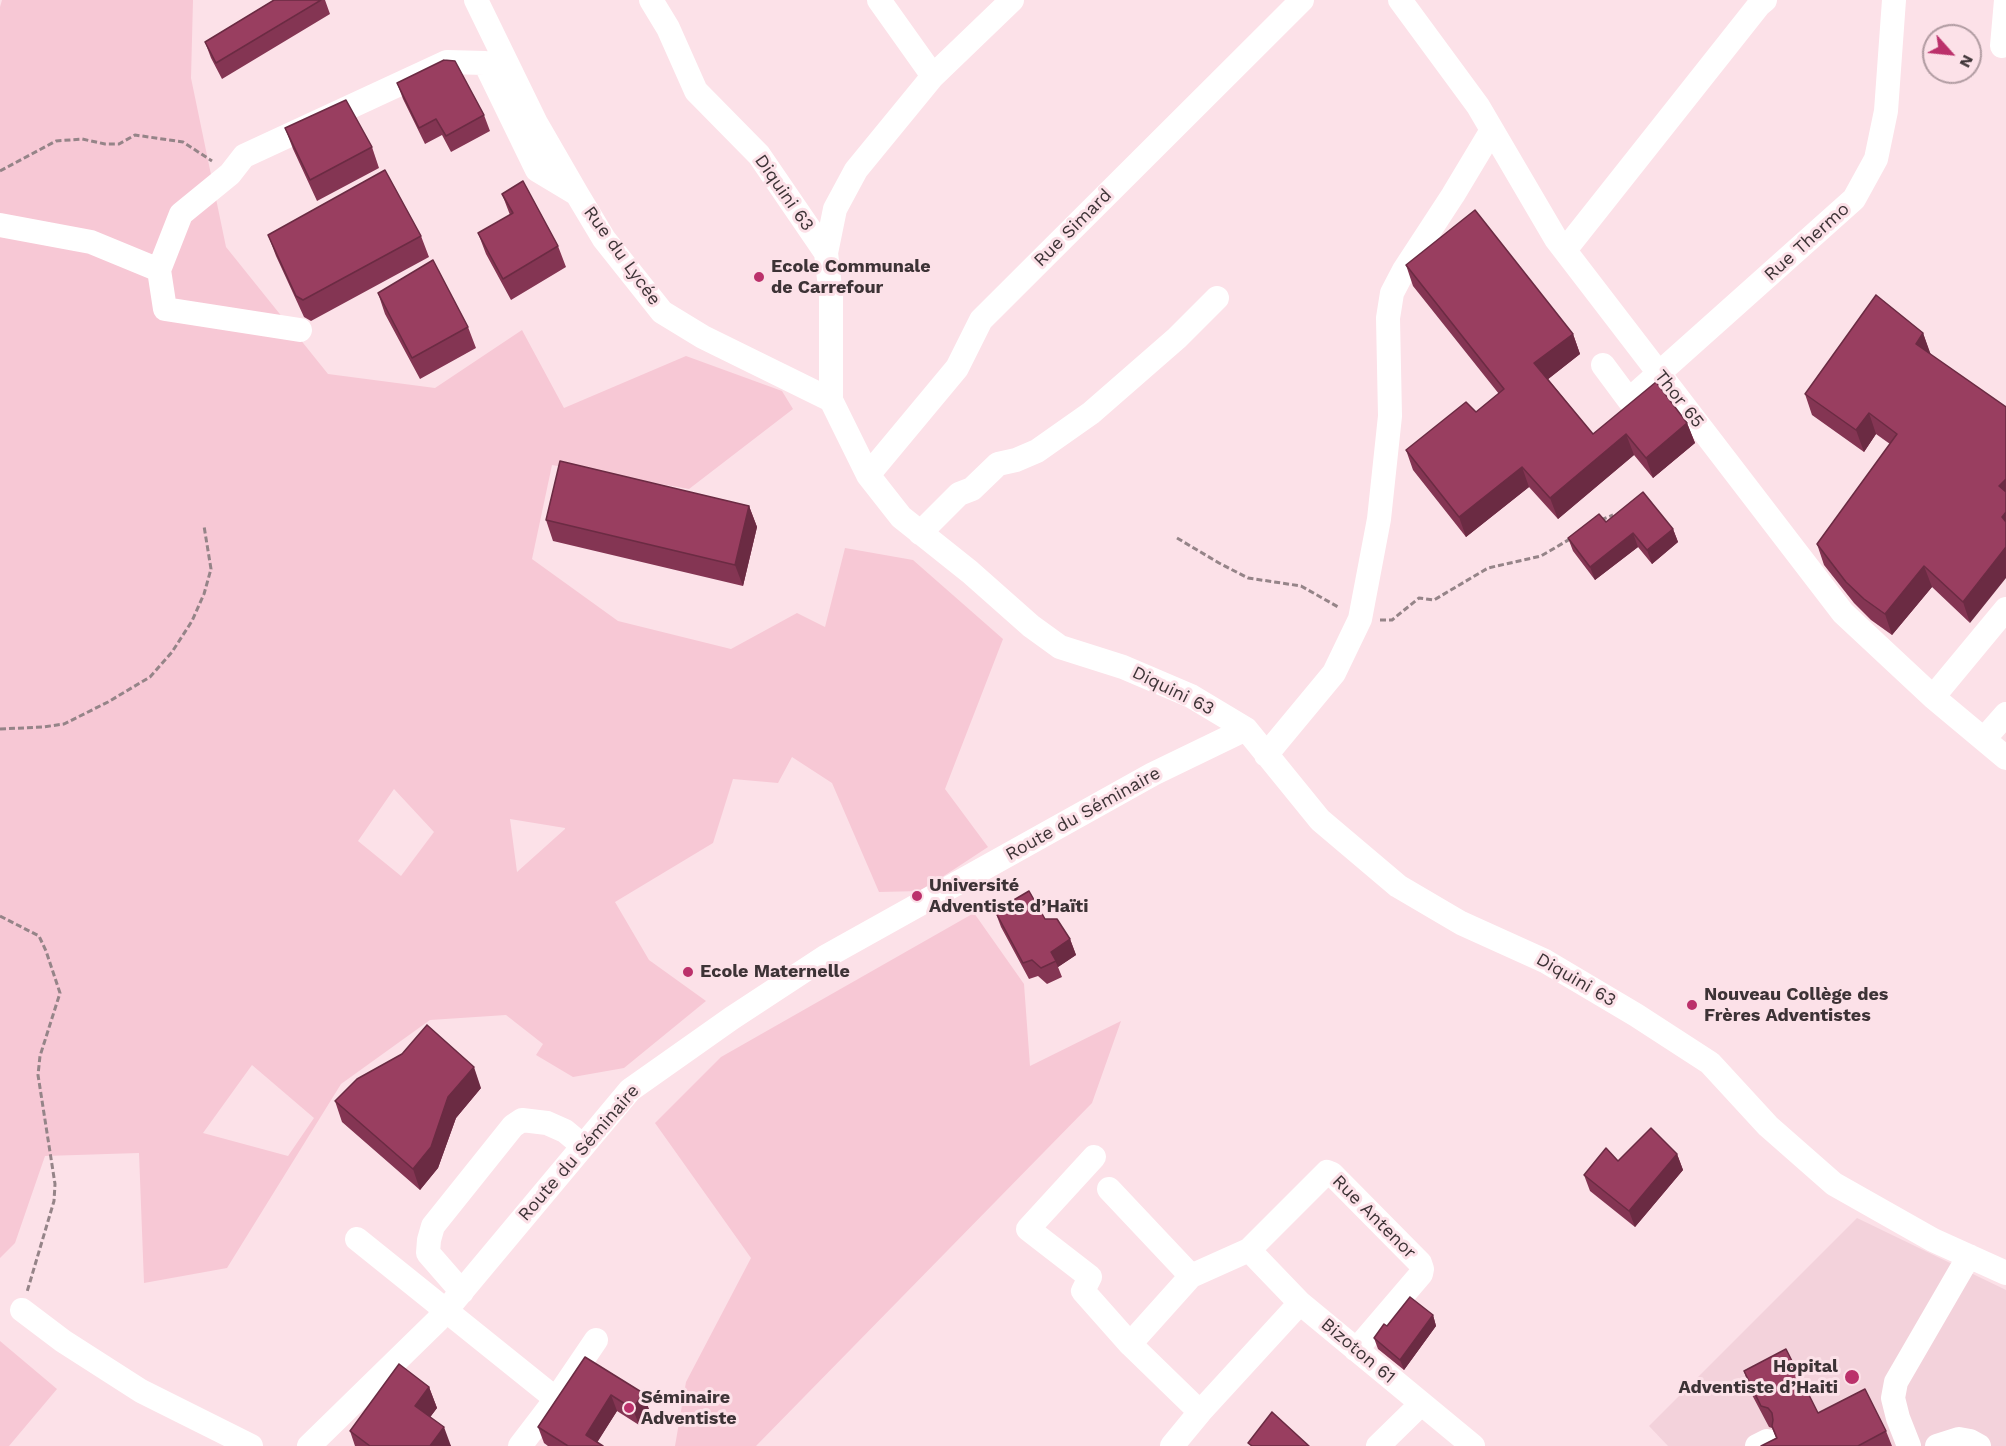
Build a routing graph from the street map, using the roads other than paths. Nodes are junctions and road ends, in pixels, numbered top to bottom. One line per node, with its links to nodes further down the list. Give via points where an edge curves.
1 (476, 0): 13 (street, Rue du Lycée, via 536,123)
2 (651, 0): 16 (street, Diquini 63, via 668,27 696,91 759,155)
3 (879, 0): 11 (street)
4 (1012, 0): 11 (street)
5 (1302, 0): 23 (street, Rue Simard, via 981,320 957,368)
6 (1400, 0): 12 (street, Thor 65)
7 (1765, 0): 15 (street)
8 (1894, 0): 21 (street, Rue Thermo, via 1886,111 1876,159 1854,199)
9 (2006, 0): 10 (street)
10 (2002, 46)
11 (933, 76): 16 (street, via 856,170 835,209)
12 (1492, 130): 15 (street, Thor 65); 30 (street, via 1392,293 1388,318 1390,416 1378,519 1360,619 1334,673)
13 (577, 194): 17 (street, via 537,170 484,63 447,62 244,156 230,174 181,214); 22 (street, Rue du Lycée, via 604,239 662,312 703,337)
14 (0, 225): 17 (street, via 91,242)
15 (1565, 250): 21 (street, Thor 65)
16 (826, 253): 22 (street, Diquini 63, via 831,296)
17 (159, 270): 19 (street, via 165,309)
18 (1217, 298): 24 (street, via 1091,413 1037,451 998,464 972,489 959,494)
19 (300, 330)
20 (1603, 364): 21 (street, Rue Thermo, via 1629,400)
21 (1660, 374): 26 (street, Thor 65, via 1843,613)
22 (831, 400): 23 (street, Diquini 63)
23 (868, 474): 24 (street, Diquini 63)
24 (920, 533): 28 (street, Diquini 63, via 1059,647 1123,667 1191,696)
25 (2006, 609): 26 (street)
26 (1933, 697): 29 (street, Thor 65)
27 (2006, 714): 29 (street)
28 (1246, 729): 30 (street, Diquini 63); 32 (street, Route du Séminaire, via 1153,774 825,957 630,1090)
29 (1984, 739): 31 (street, Thor 65)
30 (1266, 754): 37 (street, Diquini 63, via 1320,820 1398,886 1461,922 1545,961 1636,1015 1710,1064 1768,1126 1834,1184)
31 (2006, 758)
32 (583, 1146): 40 (street, Route du Séminaire); 40 (street, via 565,1131 547,1124 522,1120 513,1126 433,1227 428,1253)
33 (1095, 1157): 44 (street, via 1028,1229 1090,1277 1083,1291)
34 (1109, 1189): 39 (street)
35 (357, 1239): 40 (street)
36 (1249, 1250): 39 (street); 41 (street, Bizoton 61); 45 (street, Rue Antenor, via 1322,1175 1332,1174 1422,1269)
37 (1969, 1256): 38 (street, Diquini 63); 55 (street, via 1896,1382 1893,1398)
38 (2006, 1273)
39 (1191, 1276): 44 (street)
40 (454, 1301): 46 (street); 50 (street, Route du Séminaire)
41 (1300, 1303): 45 (street, Bizoton 61); 48 (street)
42 (22, 1310): 49 (street, via 141,1391)
43 (596, 1340): 46 (street)
44 (1130, 1344): 48 (street)
45 (1356, 1350): 47 (street, Bizoton 61)
46 (556, 1399): 51 (street)
47 (1421, 1404): 53 (street); 54 (street, Bizoton 61)
48 (1200, 1412): 52 (street)
49 (251, 1446)
50 (309, 1446)
51 (520, 1446)
52 (1172, 1446)
53 (1378, 1446)
54 (1473, 1446)
55 (1909, 1446)
56 (1937, 1446): 57 (street, via 1959,1439)
57 (1979, 1446)

